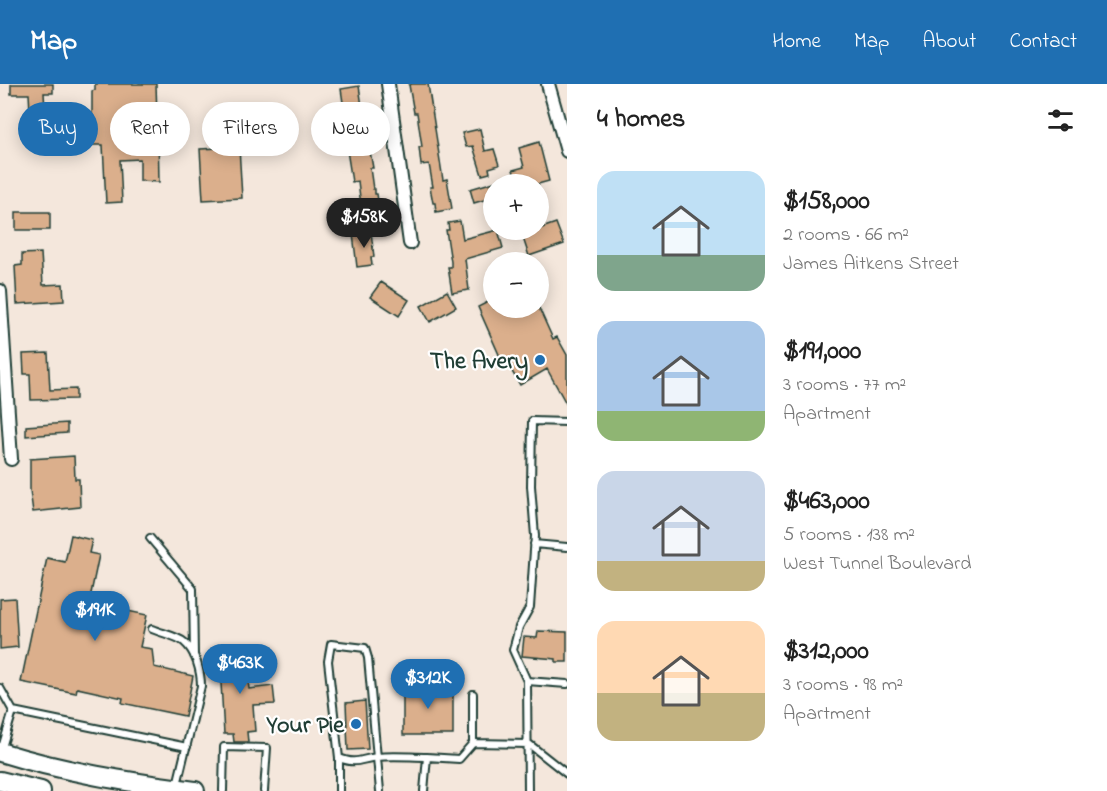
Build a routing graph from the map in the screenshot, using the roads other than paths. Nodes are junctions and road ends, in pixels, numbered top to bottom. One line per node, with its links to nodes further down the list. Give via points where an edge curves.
1 (387, 84): 4 (street)
2 (548, 84): 3 (street)
3 (567, 151)
4 (410, 243)
5 (0, 291): 7 (street)
6 (567, 423): 9 (lane, via 532,420)
7 (10, 459)
8 (150, 538): 12 (lane, via 193,589)
9 (534, 544): 10 (lane); 13 (lane, via 530,607 513,650)
10 (567, 547)
11 (152, 629): 12 (lane, via 183,641)
12 (194, 656): 20 (lane, via 201,686)
13 (527, 681): 14 (lane); 19 (lane)
14 (567, 684)
15 (0, 688): 17 (lane)
16 (473, 694): 18 (lane)
17 (13, 711): 20 (lane); 21 (lane)
18 (473, 743): 19 (lane); 24 (lane, via 459,759)
19 (529, 744): 25 (lane); 34 (lane)
20 (186, 747): 27 (lane)
21 (1, 752): 27 (main road, via 124,782)
22 (377, 757): 23 (lane, via 361,762); 23 (lane, via 365,648 331,644 328,661); 24 (lane); 32 (lane)
23 (339, 758): 31 (lane)
24 (427, 758): 33 (lane)
25 (567, 774)
26 (0, 781): 28 (main road)
27 (186, 790)
28 (41, 791)
29 (223, 791): 30 (lane, via 224,747 267,748)
30 (264, 791)
31 (339, 791)
32 (380, 791)
33 (424, 791)
34 (528, 791)

